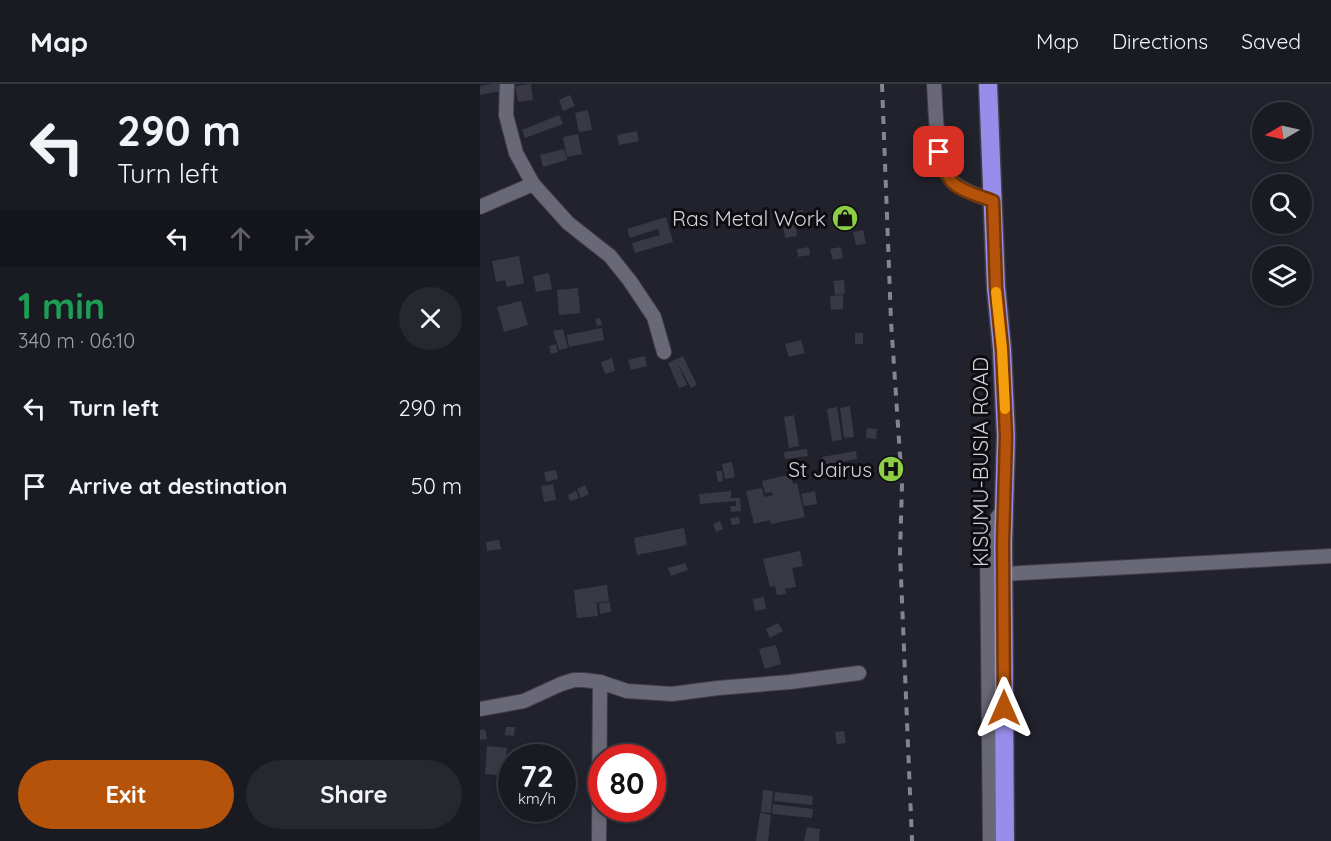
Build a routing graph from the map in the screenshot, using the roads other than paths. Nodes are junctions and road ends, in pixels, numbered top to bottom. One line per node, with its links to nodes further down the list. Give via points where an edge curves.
1 (507, 84): 4 (street, via 506,115 516,153)
2 (934, 84): 5 (street, via 939,152 945,170 952,182)
3 (988, 84): 5 (highway, KISUMU-BUSIA ROAD)
4 (533, 183): 6 (street); 7 (street, via 568,223 610,256 640,294 654,317)
5 (993, 201): 8 (highway, KISUMU-BUSIA ROAD, via 1006,436)
6 (480, 207)
7 (664, 352)
8 (1004, 510): 10 (highway, KISUMU-BUSIA ROAD); 15 (street, via 991,526 987,539)
9 (1331, 555): 10 (street)
10 (1003, 574): 16 (highway, KISUMU-BUSIA ROAD)
11 (859, 673): 12 (street, via 672,694 627,691)
12 (600, 682): 13 (street, via 574,680 524,701); 14 (street)
13 (480, 709)
14 (599, 841)
15 (990, 841)
16 (1005, 841)

